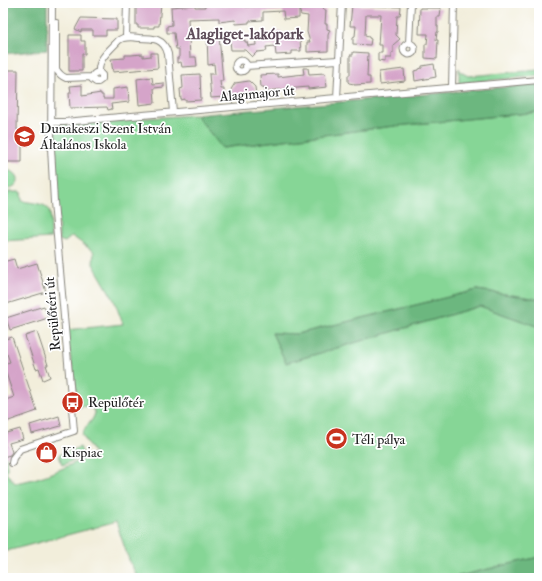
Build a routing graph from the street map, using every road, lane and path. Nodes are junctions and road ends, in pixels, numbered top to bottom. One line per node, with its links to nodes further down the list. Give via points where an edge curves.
1 (52, 3): 14 (street, Repülőtéri út)
2 (56, 3): 7 (street, via 56,69 66,78 92,77 98,82 102,79 98,66 100,61 119,40)
3 (127, 3): 7 (street)
4 (342, 3): 9 (street)
5 (411, 3): 8 (street)
6 (454, 3): 12 (street)
7 (126, 37): 15 (street, via 156,39 164,44 168,54)
8 (409, 43)
9 (338, 60): 10 (street); 13 (street)
10 (246, 66)
11 (539, 80): 12 (street, Alagimajor út)
12 (452, 88): 13 (street, Alagimajor út)
13 (337, 98): 15 (street, Alagimajor út)
14 (51, 108): 16 (street, Repülőtéri út); 17 (street, via 55,116)
15 (173, 112): 17 (street, Alagimajor út)
16 (52, 122): 17 (street); 18 (street, Repülőtéri út, via 54,202 74,431 20,449)
17 (64, 122)
18 (12, 463)

